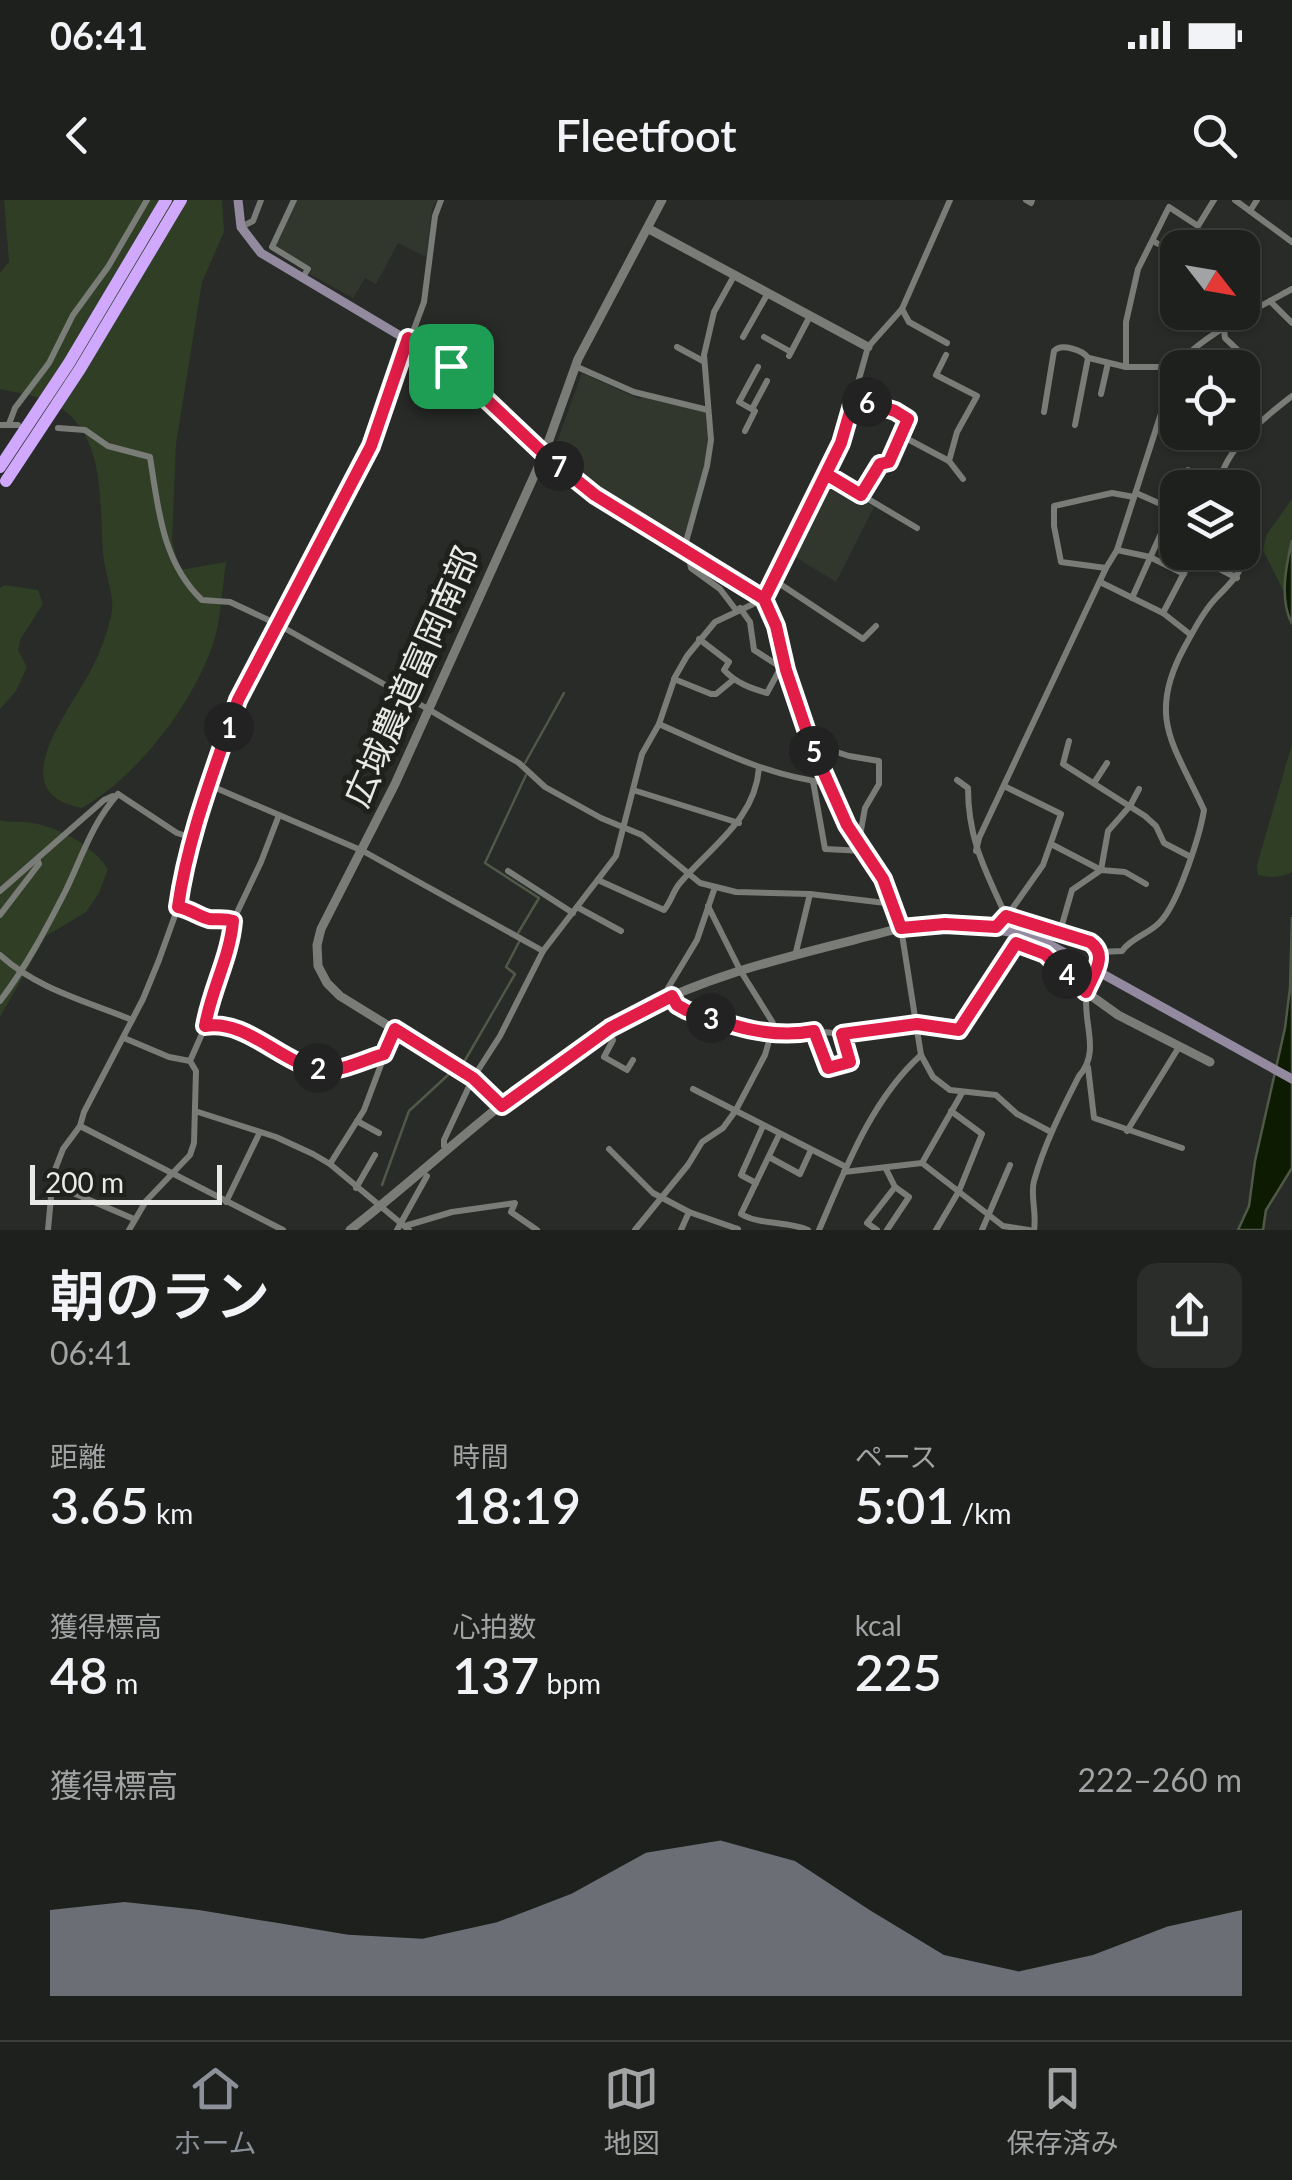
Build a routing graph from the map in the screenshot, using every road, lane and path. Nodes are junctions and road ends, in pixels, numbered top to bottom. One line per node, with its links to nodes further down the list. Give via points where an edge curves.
1 (147, 200): 26 (street)
2 (166, 200): 62 (highway)
3 (181, 200): 66 (highway)
4 (238, 200): 14 (main road)
5 (260, 200): 14 (street, via 252,221)
6 (294, 200): 20 (street, via 272,247 308,269)
7 (441, 200): 32 (street, via 428,284)
8 (662, 200): 15 (street, 広域農道富岡南部)
9 (950, 200): 25 (street)
10 (1214, 200): 16 (street, via 1198,226 1170,207)
11 (1235, 200): 13 (street)
12 (1257, 200): 13 (street)
13 (1250, 211): 17 (street)
14 (241, 227): 20 (main road, via 261,254)
15 (649, 229): 19 (street); 43 (street, 広域農道富岡南部)
16 (1154, 241): 18 (street); 46 (street, via 1138,270 1126,322)
17 (1292, 242)
18 (1160, 244)
19 (736, 273): 22 (street); 41 (street, via 714,312)
20 (302, 278): 32 (main road)
21 (1292, 289): 23 (street)
22 (769, 292): 27 (street); 33 (street)
23 (1270, 300): 24 (street); 28 (street)
24 (1260, 307)
25 (902, 309): 34 (street, via 909,322); 36 (street)
26 (81, 313): 30 (street); 55 (street, via 15,408 14,425)
27 (810, 315): 31 (street, via 790,354); 36 (street)
28 (1292, 323)
29 (1224, 330): 37 (street); 38 (street)
30 (114, 334)
31 (764, 337)
32 (408, 338): 60 (main road, via 460,374); 85 (street, via 371,446)
33 (743, 338)
34 (947, 343)
35 (677, 347): 41 (street)
36 (868, 347): 50 (street)
37 (1195, 350)
38 (1238, 350)
39 (946, 355): 61 (street, via 936,374 978,396 956,432)
40 (1088, 358): 42 (street); 53 (street, via 1057,347); 56 (street)
41 (704, 362): 52 (street)
42 (1108, 363): 46 (street); 48 (street)
43 (575, 366): 52 (street, via 634,392); 60 (street, 広域農道富岡南部)
44 (758, 367): 51 (street, via 739,402)
45 (1160, 367): 46 (street)
46 (1126, 368)
47 (767, 381): 51 (street)
48 (1101, 394)
49 (1292, 396): 63 (street, via 1253,427)
50 (854, 398): 59 (street, via 908,419); 64 (street)
51 (752, 408): 58 (street)
52 (708, 410): 70 (street, via 710,450)
53 (1044, 412)
54 (1160, 418): 68 (street)
55 (0, 425)
56 (1076, 425)
57 (58, 428): 85 (street, via 85,430 108,446 150,457 158,520 197,596 230,602)
58 (745, 431)
59 (902, 436): 61 (street); 67 (street)
60 (544, 454): 70 (main road, via 620,512); 92 (street, 広域農道富岡南部)
61 (949, 461): 65 (street)
62 (0, 467)
63 (1223, 470)
64 (826, 474): 67 (street); 79 (street)
65 (963, 479)
66 (6, 481)
67 (861, 495): 69 (street)
68 (1136, 495): 71 (street); 72 (street, via 1172,509); 73 (street, via 1112,493 1054,506 1062,562)
69 (917, 528)
70 (686, 550): 82 (main road); 83 (street, via 691,568)
71 (1117, 550): 72 (street); 73 (street)
72 (1150, 558): 77 (street); 81 (street)
73 (1106, 568): 80 (street)
74 (1186, 570): 77 (street)
75 (1223, 570): 78 (street)
76 (1240, 570): 78 (street)
77 (1184, 574): 84 (street)
78 (1237, 578): 87 (street)
79 (774, 580): 82 (street); 86 (street, via 863,639)
80 (1100, 582): 81 (street); 103 (street)
81 (1132, 598): 84 (street)
82 (764, 599): 83 (street); 89 (main road)
83 (738, 609): 88 (street); 89 (street, via 750,622 754,650)
84 (1162, 613): 87 (street)
85 (277, 624): 92 (street); 102 (street, via 238,700)
86 (876, 626)
87 (1191, 636): 117 (street, via 1172,671 1165,703 1182,770 1204,810)
88 (699, 639): 90 (street); 91 (street, via 729,662 724,670)
89 (783, 668): 91 (street, via 767,693); 95 (main road)
90 (674, 679): 91 (street, via 711,694); 93 (street)
91 (733, 680)
92 (428, 709): 110 (street, via 520,762 545,787); 114 (street, 広域農道富岡南部)
93 (659, 724): 97 (street); 105 (street)
94 (1069, 740): 101 (street, via 1063,764)
95 (811, 744): 100 (main road); 112 (street, via 878,760 879,784 865,808)
96 (1107, 763): 101 (street)
97 (759, 768): 99 (street); 109 (street, via 758,787)
98 (956, 780): 116 (street, via 968,788)
99 (812, 781): 100 (street); 115 (street, via 825,850)
100 (828, 783): 112 (main road)
101 (1094, 783): 107 (street)
102 (209, 785): 108 (street); 111 (street)
103 (1004, 786): 113 (street, via 1061,814); 116 (street)
104 (1139, 789): 107 (street)
105 (633, 790): 109 (street); 110 (street)
106 (118, 794): 111 (street); 118 (street); 144 (street, via 94,826)
107 (1130, 806): 117 (street, via 1156,826 1164,843); 119 (street, via 1108,831)
108 (279, 814): 114 (street); 133 (street)
109 (739, 823): 121 (street)
110 (625, 826): 121 (street); 122 (street, via 616,856)
111 (190, 837): 129 (street)
112 (859, 841): 115 (main road)
113 (1051, 844): 119 (street); 132 (street)
114 (363, 851): 138 (street); 153 (street, 広域農道富岡南部, via 321,929 318,966 340,996)
115 (866, 851): 127 (main road)
116 (976, 851): 132 (street)
117 (1189, 856): 139 (street, via 1161,922 1122,951)
118 (38, 860): 125 (street); 131 (street)
119 (1101, 870): 123 (street, via 1125,872); 137 (street, via 1072,890)
120 (508, 871): 130 (street)
121 (687, 875): 122 (street, via 664,910); 124 (street)
122 (598, 880): 130 (street)
123 (1146, 884)
124 (715, 887): 126 (street); 128 (street)
125 (0, 892)
126 (810, 894): 127 (street); 141 (street)
127 (894, 904): 135 (main road)
128 (708, 906): 143 (street); 146 (street, via 668,988)
129 (178, 907): 133 (street); 148 (street)
130 (575, 910): 136 (street); 138 (street)
131 (0, 915)
132 (1008, 916): 134 (street); 137 (street)
133 (233, 921): 151 (street)
134 (996, 927): 135 (main road); 142 (main road)
135 (901, 928): 141 (street); 150 (street)
136 (621, 930)
137 (1059, 934): 139 (street, via 1090,942)
138 (544, 951): 165 (street)
139 (1100, 952): 142 (street)
140 (0, 955): 144 (street)
141 (795, 956): 143 (street)
142 (1096, 968): 145 (street); 166 (main road)
143 (740, 970): 146 (street); 149 (street)
144 (20, 974): 147 (street); 148 (street)
145 (1086, 992): 150 (street, via 1045,954 1016,943 959,1030); 158 (street); 164 (street)
146 (672, 996): 152 (street); 155 (street, via 686,1010)
147 (0, 1001)
148 (132, 1020): 157 (street)
149 (773, 1023)
150 (917, 1024): 156 (street); 160 (street)
151 (205, 1026): 159 (street, via 237,1030 327,1070); 162 (street)
152 (610, 1028): 161 (street, via 613,1040 604,1056 627,1070); 169 (street)
153 (395, 1029): 159 (street); 165 (street, 広域農道富岡南部)
154 (814, 1031): 155 (street); 156 (street); 156 (street, via 828,1068 850,1062)
155 (771, 1034): 170 (street)
156 (842, 1034)
157 (124, 1038): 162 (street); 174 (street)
158 (1179, 1047): 163 (street); 176 (street)
159 (384, 1054): 173 (street)
160 (920, 1055): 168 (street, via 933,1077); 190 (street, via 888,1093)
161 (632, 1060)
162 (190, 1061): 171 (street, via 196,1070)
163 (1210, 1062)
164 (1088, 1066): 176 (street, via 1094,1118); 177 (street)
165 (473, 1078): 169 (street, 広域農道富岡南部); 181 (street)
166 (1292, 1079)
167 (693, 1089): 170 (street)
168 (962, 1093): 172 (street); 177 (street, via 996,1095)
169 (502, 1106): 201 (street)
170 (736, 1110): 175 (street); 199 (street)
171 (195, 1111): 179 (street); 192 (street, via 194,1143)
172 (951, 1111): 187 (street); 198 (street, via 982,1134)
173 (358, 1121): 178 (street); 188 (street)
174 (80, 1126): 192 (street); 195 (street, via 57,1162)
175 (763, 1126): 180 (street); 194 (street, via 741,1175)
176 (1127, 1131): 182 (street)
177 (1050, 1132): 220 (street, via 1033,1182)
178 (379, 1133)
179 (259, 1134): 188 (street); 200 (street)
180 (779, 1134): 184 (street); 186 (street)
181 (444, 1146)
182 (1182, 1148)
183 (609, 1149): 199 (street)
184 (811, 1150): 186 (street, via 800,1174); 190 (street)
185 (376, 1155): 197 (street)
186 (769, 1157): 194 (street)
187 (922, 1162): 191 (street); 198 (street)
188 (330, 1164): 197 (street)
189 (1010, 1164): 203 (street)
190 (844, 1169): 191 (street); 215 (street)
191 (886, 1169): 196 (street)
192 (176, 1173): 200 (street); 204 (street)
193 (427, 1176): 205 (street)
194 (756, 1183): 214 (street, via 740,1214)
195 (52, 1184): 204 (street); 207 (street)
196 (896, 1187): 216 (street, via 868,1223); 217 (street, via 909,1197)
197 (356, 1188): 201 (street)
198 (959, 1191): 203 (street); 218 (street)
199 (660, 1198): 202 (street); 212 (street)
200 (226, 1202): 209 (street)
201 (379, 1208): 205 (street); 210 (street)
202 (689, 1212): 206 (street); 213 (street)
203 (990, 1216): 219 (street); 220 (street, via 1003,1226)
204 (134, 1219): 208 (street)
205 (403, 1228): 211 (street, via 515,1203 514,1216)
206 (738, 1229)
207 (48, 1230)
208 (129, 1230)
209 (284, 1230)
210 (350, 1230)
211 (537, 1230)
212 (636, 1230)
213 (681, 1230)
214 (808, 1230)
215 (819, 1230)
216 (877, 1230)
217 (887, 1230)
218 (936, 1230)
219 (982, 1230)
220 (1032, 1230)

